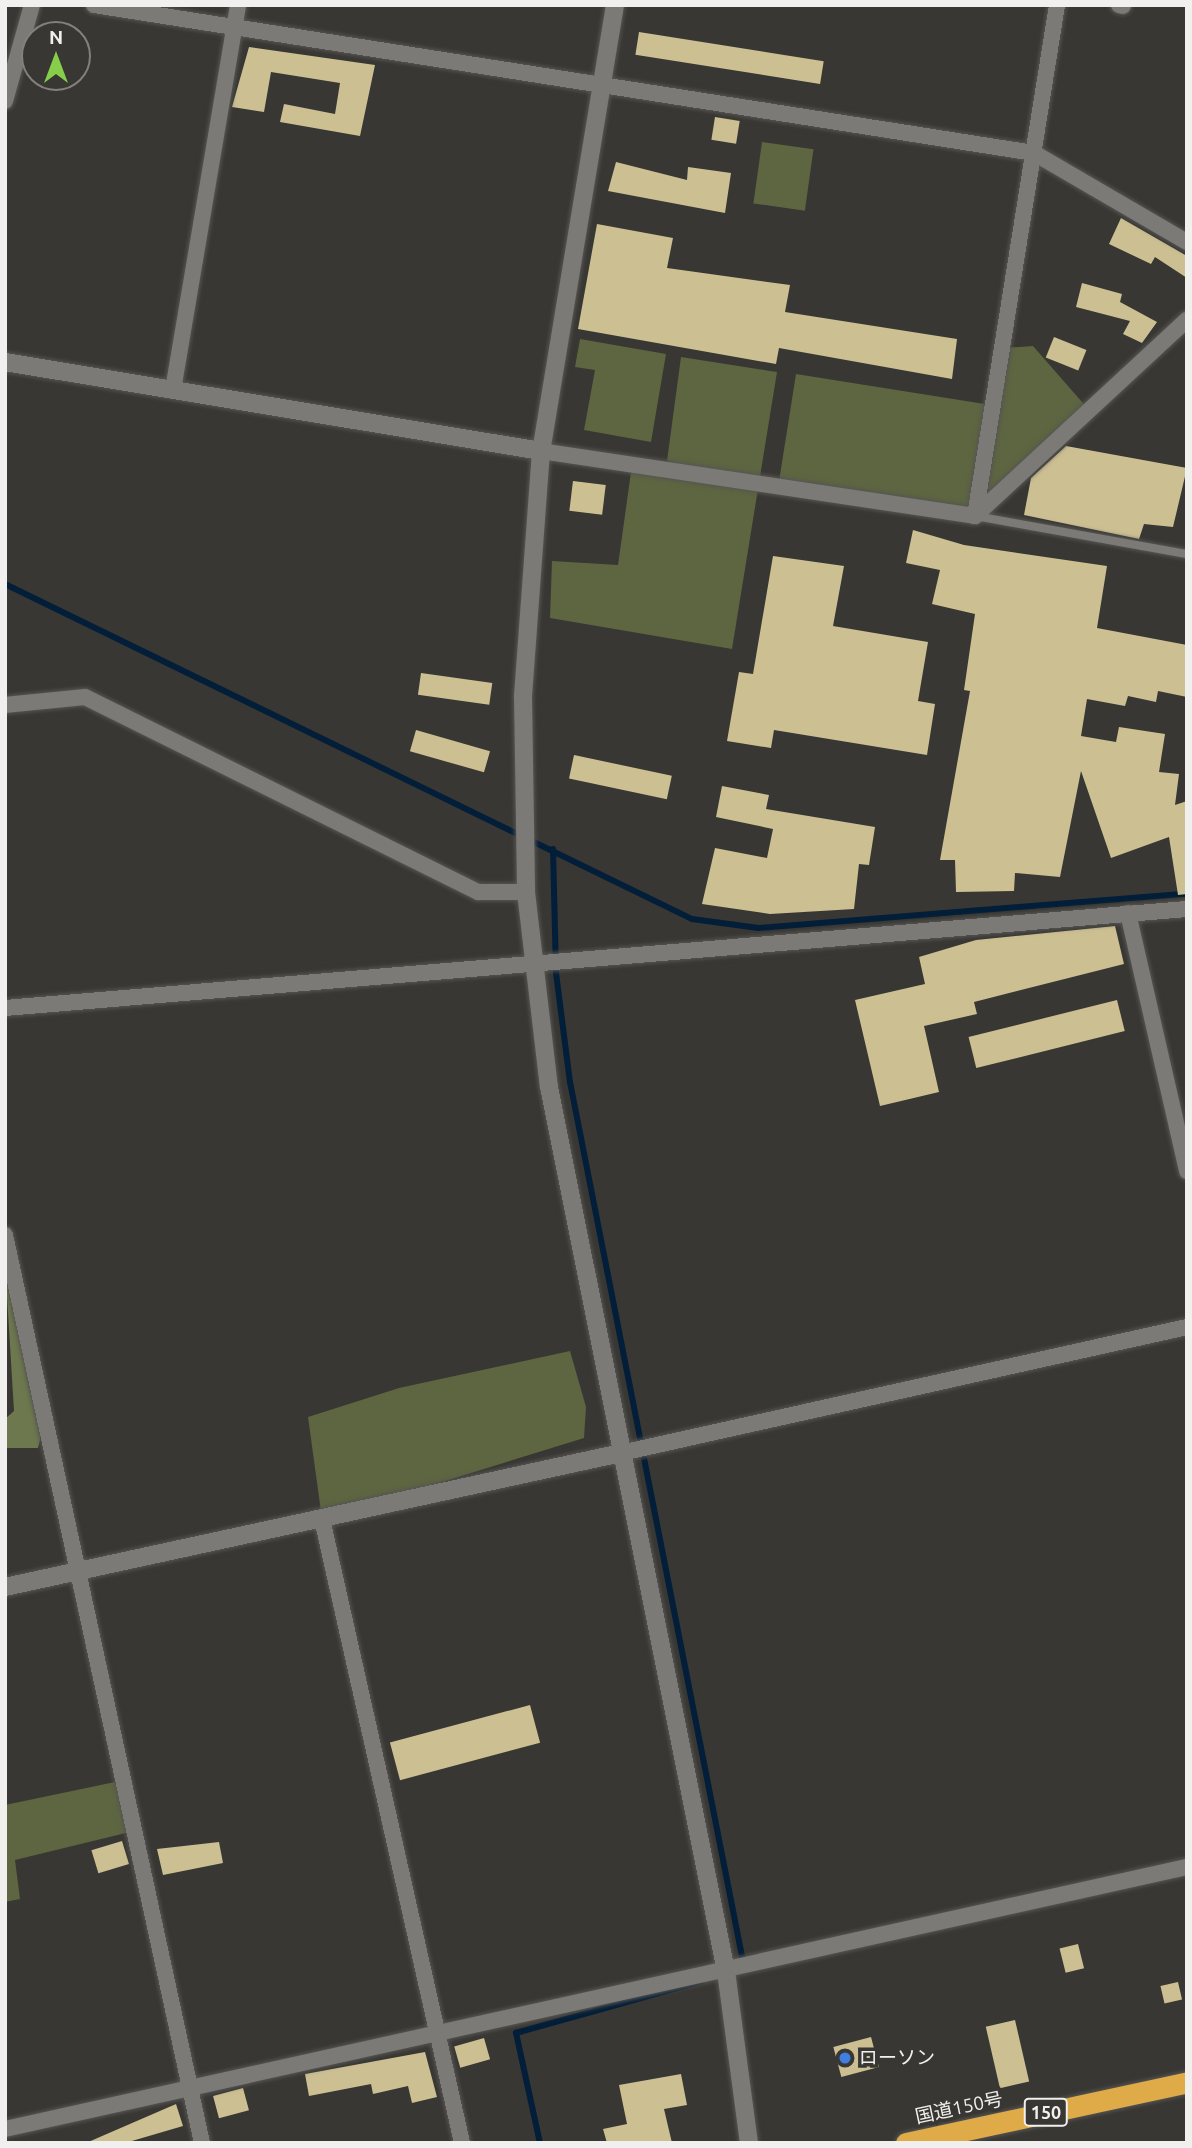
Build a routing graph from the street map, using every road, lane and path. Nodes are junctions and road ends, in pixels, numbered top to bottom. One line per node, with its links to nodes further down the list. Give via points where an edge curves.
1 (32, 5): 8 (street)
2 (94, 5): 6 (street)
3 (238, 5): 6 (street)
4 (615, 5): 7 (street)
5 (1057, 5): 9 (street)
6 (234, 28): 7 (street); 13 (street)
7 (601, 88): 9 (street); 14 (street)
8 (5, 101)
9 (1034, 153): 10 (street); 15 (street)
10 (1187, 242)
11 (1187, 320): 15 (street)
12 (5, 362): 13 (street)
13 (173, 390): 14 (street)
14 (541, 451): 15 (street); 18 (street, via 523,696)
15 (975, 516): 16 (lane)
16 (1187, 554)
17 (5, 705): 18 (street, via 85,697 478,892)
18 (526, 892): 21 (street)
19 (1187, 909): 20 (street)
20 (1128, 913): 21 (street); 23 (street)
21 (531, 960): 22 (street); 26 (street, via 549,1087)
22 (5, 1008)
23 (1187, 1171)
24 (5, 1235): 28 (street)
25 (1187, 1327): 26 (street)
26 (621, 1453): 27 (street); 31 (street)
27 (322, 1519): 28 (street); 32 (street)
28 (78, 1574): 29 (street); 34 (street)
29 (5, 1587)
30 (1187, 1867): 31 (street)
31 (726, 1971): 32 (street); 38 (street)
32 (438, 2035): 34 (street); 37 (street)
33 (1187, 2082): 39 (highway, 国道150号 / 150)
34 (190, 2089): 35 (street); 36 (street)
35 (5, 2129)
36 (202, 2143)
37 (462, 2143)
38 (749, 2143)
39 (906, 2143)

